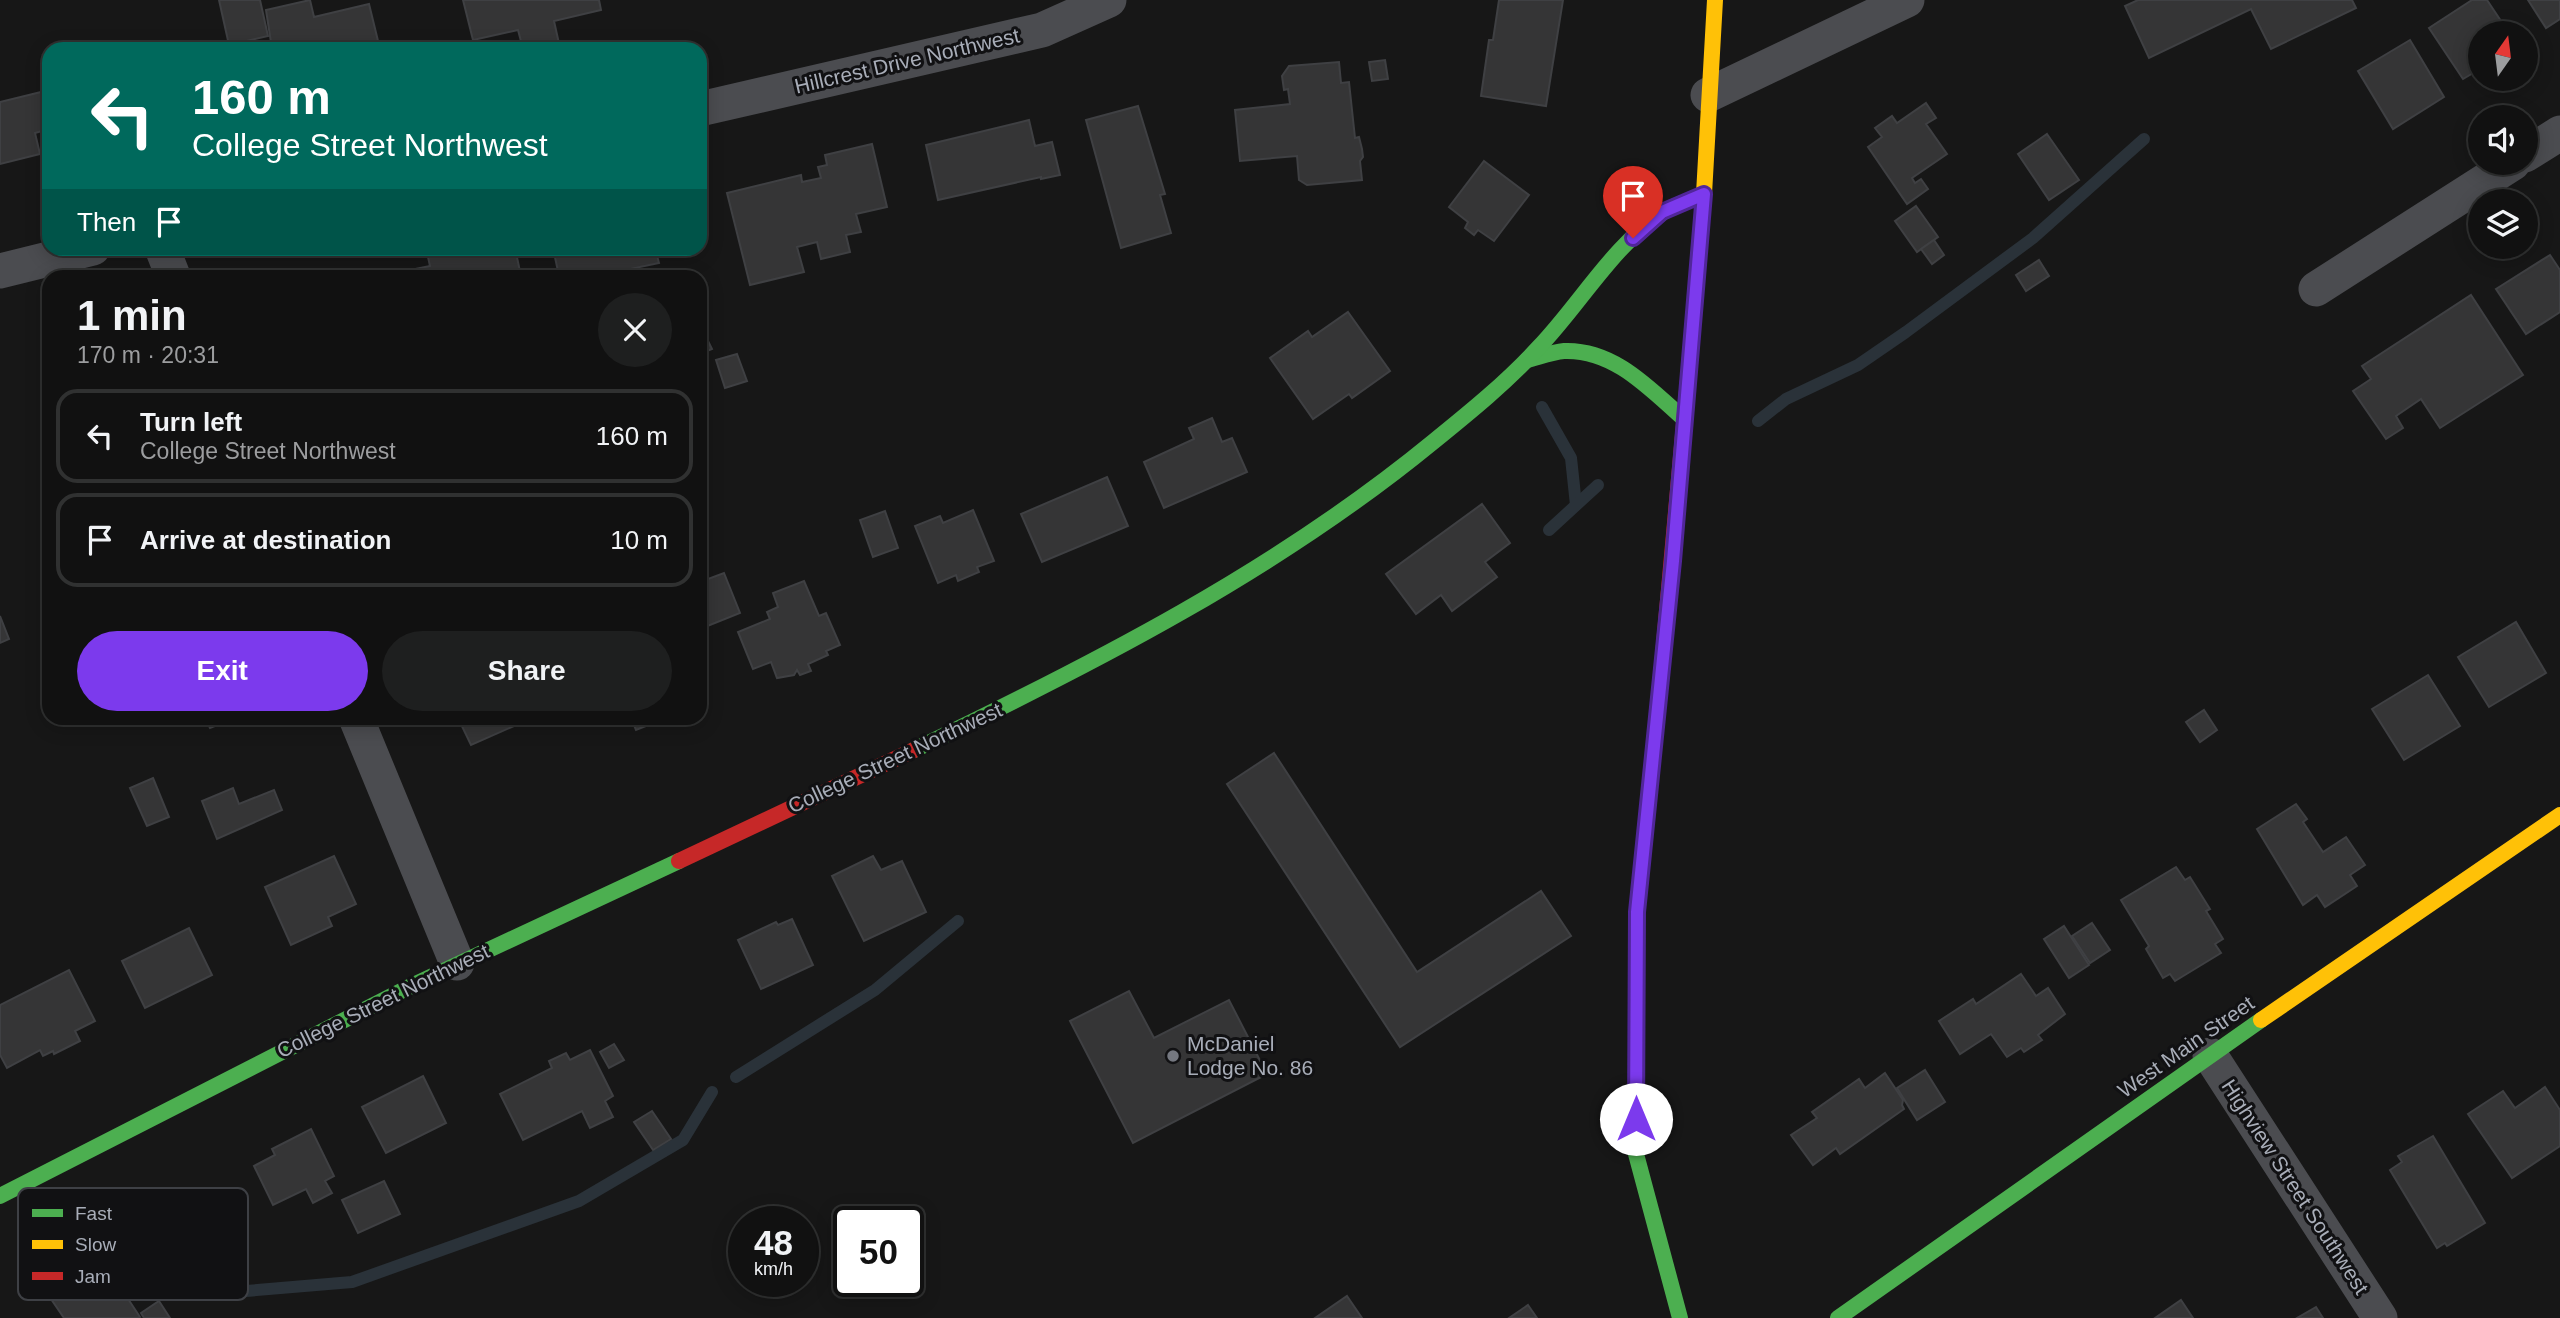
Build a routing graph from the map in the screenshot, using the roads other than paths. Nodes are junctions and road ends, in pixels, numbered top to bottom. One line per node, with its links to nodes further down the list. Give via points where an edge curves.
1 (1109, 0): 5 (street, Hillcrest Drive Northwest, via 1042,30)
2 (1715, 0): 4 (main road)
3 (1907, 0): 4 (street)
4 (1708, 95): 9 (main road)
5 (707, 106)
6 (2560, 133): 7 (street)
7 (2538, 147)
8 (2494, 175): 12 (street)
9 (1704, 194): 13 (main road, College Street Northwest, via 1662,212 1619,251); 14 (main road)
10 (61, 256): 11 (street)
11 (0, 271)
12 (2316, 289)
13 (1527, 360): 14 (main road, via 1562,351 1602,356 1620,365); 17 (main road, College Street Northwest, via 1399,469 1231,583 1044,688)
14 (1684, 419): 20 (main road, via 1637,912 1636,1132 1636,1154)
15 (359, 725): 17 (street)
16 (2560, 815): 18 (main road, West Main Street)
17 (457, 963): 19 (main road, College Street Northwest)
18 (2210, 1055): 21 (main road, West Main Street); 22 (street, Highview Street Southwest)
19 (0, 1196)
20 (1680, 1318)
21 (1838, 1318)
22 (2380, 1318)

